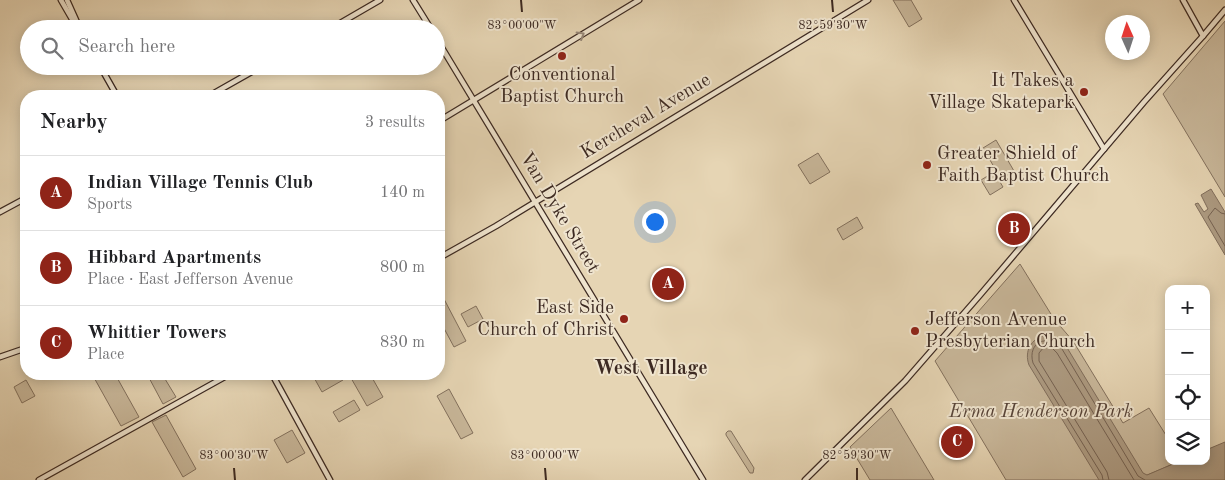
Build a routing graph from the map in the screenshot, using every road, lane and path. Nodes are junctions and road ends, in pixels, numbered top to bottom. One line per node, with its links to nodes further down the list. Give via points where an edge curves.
1 (62, 0): 10 (main road)
2 (67, 0): 11 (main road)
3 (380, 0): 12 (main road)
4 (413, 0): 13 (main road)
5 (639, 0): 20 (main road, one-way to 5)
6 (868, 0): 24 (main road, Kercheval Avenue)
7 (1014, 0): 22 (main road)
8 (1183, 0): 14 (main road)
9 (1225, 10): 14 (main road)
10 (73, 20)
11 (76, 20)
12 (346, 20)
13 (425, 20)
14 (1204, 36): 22 (main road)
15 (445, 53): 20 (main road, Van Dyke Street)
16 (105, 75): 18 (main road)
17 (246, 75): 19 (main road)
18 (114, 90)
19 (220, 90)
20 (473, 100): 21 (main road); 24 (main road, Van Dyke Street)
21 (445, 117)
22 (1104, 149): 34 (main road, via 905,381)
23 (20, 201): 25 (main road)
24 (535, 201): 26 (main road, Kercheval Avenue); 33 (main road, Van Dyke Street)
25 (0, 212)
26 (445, 255)
27 (20, 350): 28 (main road)
28 (0, 357)
29 (219, 380): 31 (main road)
30 (275, 380): 32 (main road)
31 (40, 480)
32 (330, 480)
33 (703, 480)
34 (805, 480)

